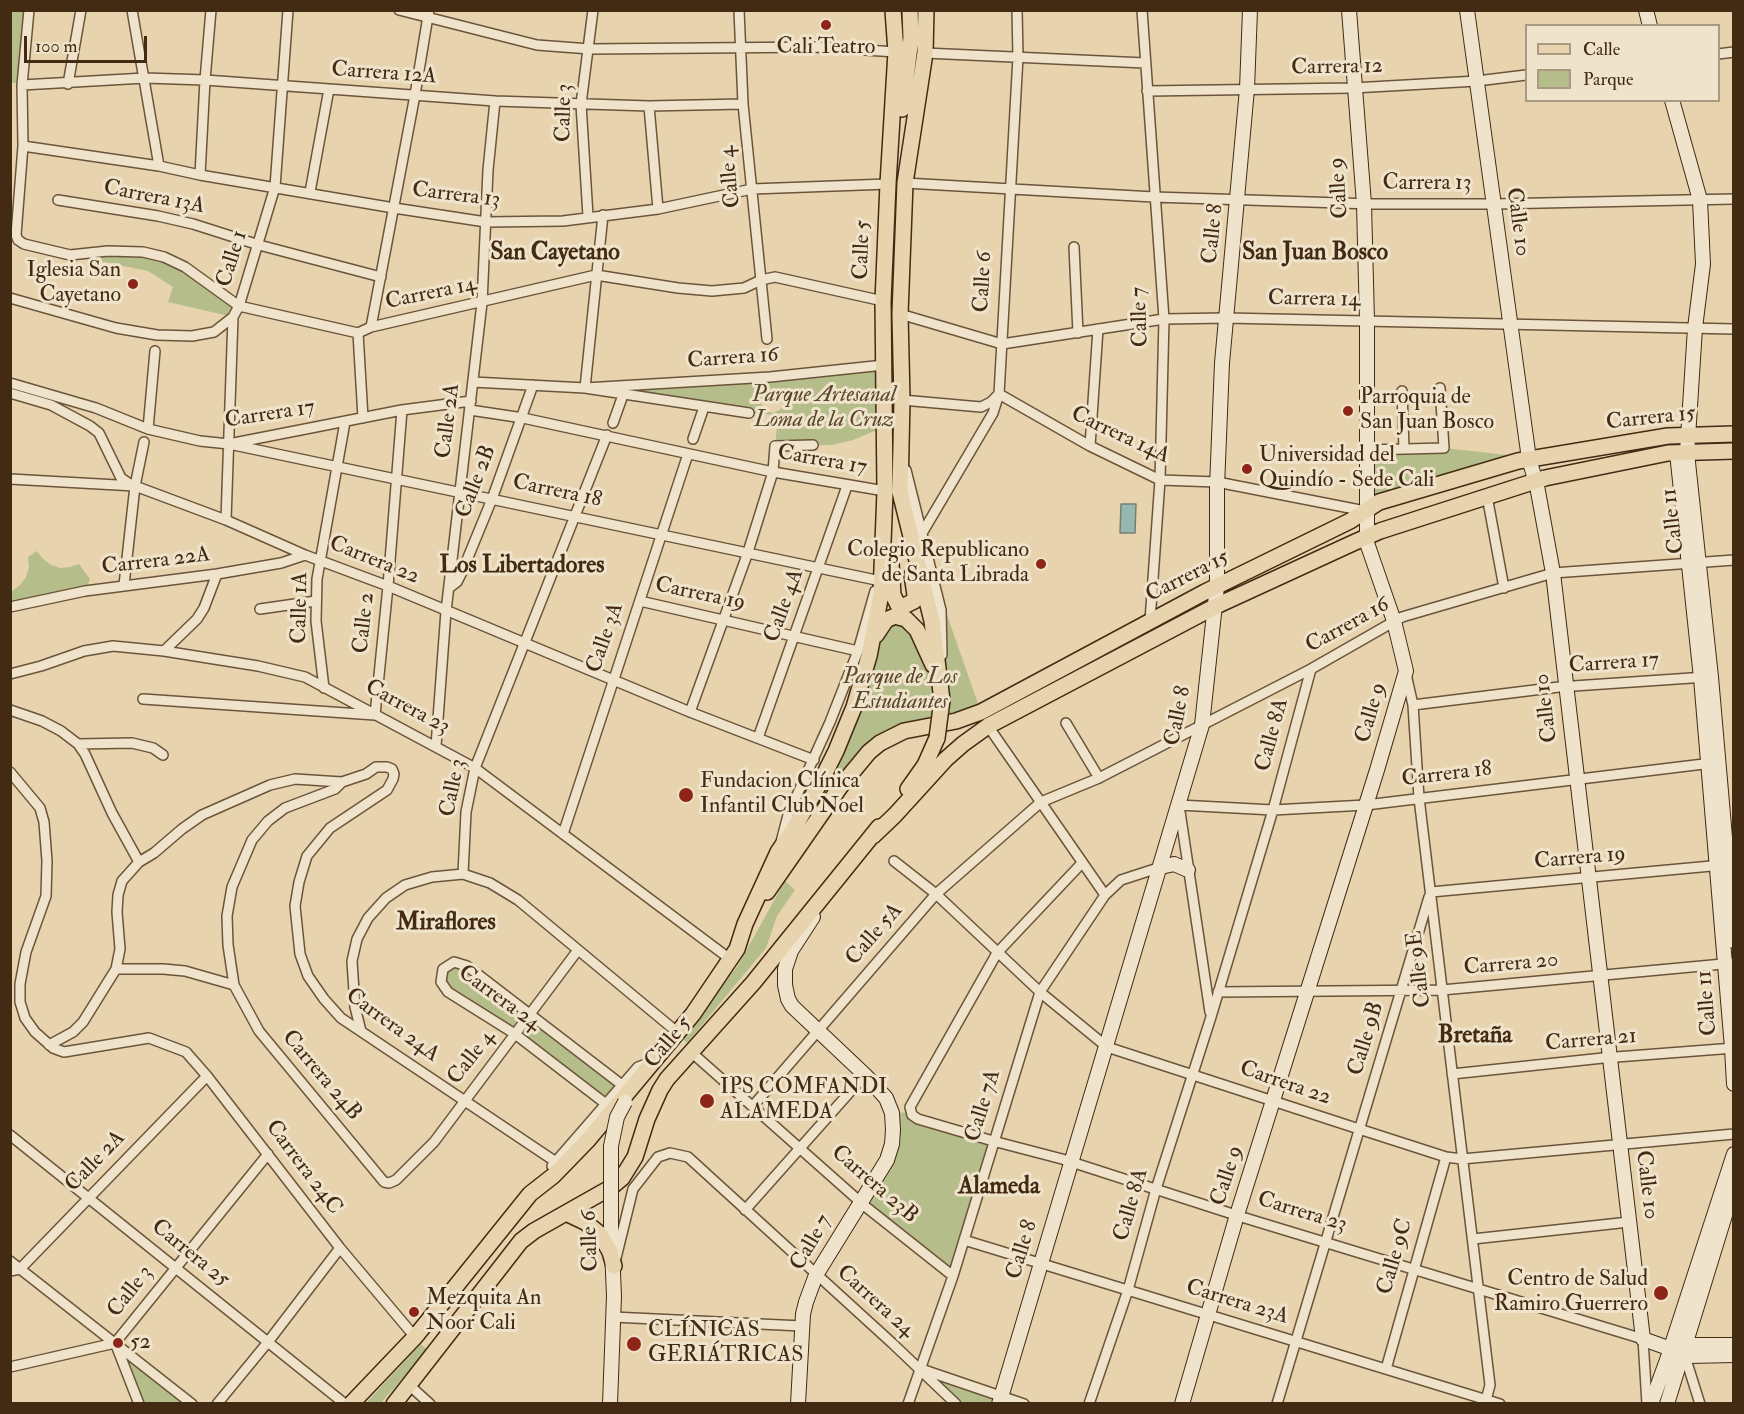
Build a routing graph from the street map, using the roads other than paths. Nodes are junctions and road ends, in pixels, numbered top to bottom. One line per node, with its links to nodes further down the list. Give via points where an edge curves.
1 (29, 10): 29 (street)
2 (81, 10): 28 (street)
3 (132, 10): 25 (street)
4 (211, 10): 26 (street)
5 (288, 10): 30 (street, Calle 1)
6 (399, 10): 17 (street)
7 (593, 10): 19 (street, Calle 3)
8 (739, 10): 18 (street, Calle 4)
9 (893, 10): 20 (main road, Calle 5)
10 (910, 10): 42 (main road, via 909,60)
11 (926, 10): 21 (main road, Calle 5)
12 (1017, 10): 22 (street, Calle 6)
13 (1142, 10): 23 (street, Calle 7)
14 (1250, 10): 33 (main road, Calle 8)
15 (1349, 10): 31 (main road, Calle 9)
16 (1467, 10): 27 (main road, Calle 10)
17 (428, 15): 19 (street, via 537,45); 35 (street)
18 (740, 48): 19 (street); 20 (street, via 819,47); 38 (street, Calle 4)
19 (590, 49): 39 (street, Calle 3)
20 (896, 52): 42 (main road, Calle 5)
21 (924, 53): 22 (street); 45 (main road, Calle 5)
22 (1018, 57): 23 (street); 49 (street, Calle 6)
23 (1146, 63): 34 (street, Calle 7)
24 (1525, 75): 27 (street, Carrera 12)
25 (145, 78): 26 (street, Carrera 12A); 28 (street, Carrera 12A); 43 (street)
26 (205, 80): 30 (street, Carrera 12A); 44 (street)
27 (1477, 81): 31 (street, Carrera 12); 57 (main road, Calle 10)
28 (68, 84): 29 (street, Carrera 12A)
29 (22, 85): 41 (street)
30 (282, 86): 32 (street, Carrera 12A); 47 (street, Calle 1)
31 (1353, 88): 33 (street, Carrera 12); 56 (main road, Calle 9)
32 (329, 89): 35 (street, Carrera 12A); 50 (street)
33 (1247, 89): 34 (street, Carrera 12); 52 (main road, Calle 8)
34 (1147, 91): 51 (street, Calle 7)
35 (415, 95): 36 (street, Carrera 12A); 58 (street)
36 (495, 101): 39 (street, Carrera 12A); 62 (street, Calle 2A)
37 (1673, 102): 55 (main road, Calle 11)
38 (743, 104): 40 (street, Carrera 12A); 48 (street, Calle 4)
39 (581, 105): 40 (street, Carrera 12A); 61 (street, Calle 3)
40 (649, 106): 59 (street)
41 (23, 146): 43 (street, Carrera 13); 71 (street, via 18,240 70,255 108,251 165,257)
42 (890, 165): 46 (main road, Calle 5)
43 (159, 166): 44 (street, Carrera 13)
44 (200, 175): 47 (street, Carrera 13)
45 (905, 183): 49 (street, Carrera 13); 72 (main road, Calle 5)
46 (888, 184): 48 (street, Carrera 13); 69 (main road, Calle 5)
47 (275, 188): 50 (street, Carrera 13); 63 (street, Calle 1)
48 (752, 189): 59 (street, Carrera 13); 67 (street, Calle 4)
49 (1010, 189): 51 (street, Carrera 13); 85 (street, Calle 6)
50 (310, 192): 58 (street, Carrera 13)
51 (1154, 197): 52 (street, Carrera 13); 75 (street, Calle 7)
52 (1238, 199): 56 (street, Carrera 13); 74 (main road, Calle 8)
53 (1734, 199): 55 (street, Carrera 13)
54 (58, 200): 63 (street, Carrera 13A, via 158,216)
55 (1700, 200): 57 (street, Carrera 13); 79 (main road, Calle 11, via 1703,264)
56 (1364, 204): 57 (street, Carrera 13); 76 (main road, Calle 9)
57 (1494, 204): 77 (main road, Calle 10)
58 (394, 208): 62 (street, Carrera 13); 66 (street)
59 (658, 209): 60 (street, Carrera 13)
60 (603, 215): 61 (street, Carrera 13); 65 (street)
61 (588, 216): 62 (street, Carrera 13, via 555,221)
62 (486, 222): 70 (street, Calle 2A)
63 (259, 245): 66 (street, Carrera 13A); 71 (street, Calle 1)
64 (1074, 247): 83 (street)
65 (596, 275): 67 (street, Carrera 14, via 712,291 744,288); 70 (street, Carrera 14); 91 (street)
66 (381, 277): 78 (street)
67 (761, 280): 69 (street, Carrera 14, via 782,278); 84 (street, Calle 4)
68 (10, 298): 73 (street, via 157,335 214,332)
69 (883, 301): 87 (main road, Calle 5)
70 (482, 303): 78 (street, Carrera 14); 88 (street, Calle 2A)
71 (239, 306): 73 (street, Calle 1); 82 (street)
72 (900, 314): 85 (street, Carrera 14); 97 (main road, Calle 5)
73 (233, 317): 112 (street, Calle 1)
74 (1226, 318): 75 (street, Carrera 14); 76 (street, Carrera 14); 128 (main road, Calle 8)
75 (1164, 319): 80 (street, Carrera 14); 126 (street, Calle 7)
76 (1367, 321): 77 (street, Carrera 14); 117 (main road, Calle 9)
77 (1510, 324): 79 (street, Carrera 14); 121 (main road, Calle 10)
78 (371, 327): 82 (street, Carrera 14)
79 (1695, 328): 81 (street, Carrera 14); 109 (main road, Calle 11)
80 (1098, 329): 83 (street, Carrera 14); 114 (street)
81 (1734, 329)
82 (358, 333): 102 (street)
83 (1078, 333): 85 (street, Carrera 14)
84 (767, 339)
85 (1002, 344): 95 (street, Calle 6)
86 (155, 351): 106 (street)
87 (884, 365): 91 (street, Carrera 16, via 770,378); 132 (main road, Calle 5)
88 (473, 382): 90 (street, Carrera 16); 98 (street, Calle 2A)
89 (10, 383): 106 (street, Carrera 17, via 75,401)
90 (533, 385): 91 (street, Carrera 16); 103 (street, Calle 2B)
91 (585, 388): 96 (street, Carrera 16)
92 (1440, 388): 116 (street, via 1444,448)
93 (1402, 391): 116 (street)
94 (10, 393): 129 (street, via 51,405 90,426 99,433 121,478)
95 (999, 394): 97 (street, via 981,407); 114 (street, Carrera 14A); 139 (street, Calle 6, via 993,413)
96 (623, 395): 99 (street, Carrera 16); 105 (street)
97 (902, 400): 115 (main road, Calle 5)
98 (471, 406): 100 (street, Carrera 17); 103 (street, Carrera 17); 131 (street, Calle 2A)
99 (704, 407): 101 (street, Carrera 16); 110 (street)
100 (402, 410): 102 (street, Carrera 17); 125 (street, Calle 2)
101 (749, 413)
102 (363, 418): 104 (street, Carrera 17)
103 (523, 418): 108 (street, Carrera 17); 134 (street, Calle 2B)
104 (345, 422): 112 (street, Carrera 17); 122 (street, Calle 1A)
105 (613, 423)
106 (148, 429): 112 (street, Carrera 17)
107 (1734, 434): 109 (main road, Carrera 15)
108 (607, 435): 120 (street, Carrera 17); 136 (street, Calle 3)
109 (1688, 436): 119 (main road, Calle 11); 121 (main road, Carrera 15)
110 (693, 439)
111 (144, 442): 129 (street)
112 (229, 444): 122 (street, Carrera 18); 137 (street, Calle 1)
113 (813, 446): 123 (street, via 775,446)
114 (1090, 446): 126 (street, Carrera 14A)
115 (901, 447): 132 (main road, Calle 5); 139 (street, Calle 5)
116 (1404, 449): 117 (street)
117 (1367, 450): 135 (main road, Calle 9)
118 (1734, 451): 119 (main road, Carrera 15)
119 (1682, 453): 127 (main road, Carrera 15); 145 (main road, Calle 11)
120 (688, 454): 123 (street, Carrera 17); 138 (street, Calle 3A)
121 (1529, 459): 127 (main road, Calle 10); 135 (main road, Carrera 15, via 1379,502)
122 (338, 468): 125 (street, Carrera 18); 143 (street, Calle 1A)
123 (773, 472): 130 (street, Carrera 17); 142 (street)
124 (10, 478): 129 (street, Carrera 22)
125 (396, 480): 131 (street, Carrera 18); 151 (street, Calle 2)
126 (1160, 480): 128 (street, Carrera 14A); 162 (street, Calle 7)
127 (1536, 481): 133 (main road, Carrera 15); 147 (main road, Calle 10)
128 (1217, 482): 135 (street, Carrera 14A); 152 (main road, Calle 8)
129 (135, 486): 137 (street, Carrera 22); 150 (street)
130 (847, 486): 132 (street, Carrera 17); 146 (street, Calle 4A)
131 (459, 492): 134 (street, Carrera 18); 153 (street, Calle 2A)
132 (893, 492): 132 (main road, via 893,595 898,605 904,606 915,595 904,527); 149 (street, Calle 5, via 879,509); 167 (main road, Calle 5, via 881,594); 173 (main road, Calle 5, via 932,621)
133 (1487, 496): 140 (main road, Carrera 15); 154 (street)
134 (492, 499): 136 (street, Carrera 18); 153 (street, Calle 2B, via 462,572)
135 (1367, 511): 140 (main road, Calle 9); 152 (main road, Carrera 15)
136 (575, 516): 138 (street, Carrera 18); 165 (street, Calle 3)
137 (226, 520): 141 (street, Carrera 22)
138 (660, 535): 142 (street, Carrera 18); 156 (street, Calle 3A)
139 (921, 535): 173 (street, Calle 5, via 942,621)
140 (1366, 537): 157 (main road, Carrera 15); 163 (main road, Calle 9)
141 (305, 555): 143 (street, Carrera 22); 148 (street, Carrera 22A)
142 (747, 555): 146 (street, Carrera 18); 161 (street)
143 (322, 560): 151 (street, Carrera 22); 155 (street, Calle 1A)
144 (1734, 560): 145 (street, Carrera 16)
145 (1695, 562): 147 (street, Carrera 16); 171 (main road, Calle 11)
146 (819, 569): 149 (street, Carrera 18); 164 (street, Calle 4A)
147 (1553, 573): 154 (street, Carrera 16); 174 (main road, Calle 10)
148 (217, 574): 150 (street, Carrera 22A); 166 (street, via 204,608)
149 (876, 580): 167 (street, Calle 5)
150 (124, 585): 158 (street, Carrera 22A)
151 (388, 586): 160 (street, Carrera 22); 180 (street, Calle 2)
152 (1217, 586): 157 (main road, Calle 8); 162 (main road, Carrera 15)
153 (449, 588): 160 (street, Calle 2A)
154 (1504, 588): 163 (street, Carrera 16)
155 (316, 601): 159 (street); 175 (street, Calle 1A)
156 (640, 602): 161 (street, Carrera 19); 172 (street, Calle 3A)
157 (1216, 606): 182 (main road, Calle 8); 183 (main road, Carrera 15)
158 (10, 607)
159 (260, 609)
160 (446, 611): 165 (street, Carrera 22); 186 (street, Calle 2A)
161 (723, 620): 164 (street, Carrera 19); 179 (street)
162 (1150, 621): 216 (main road, Carrera 15, via 981,712 904,731 880,742 840,787)
163 (1394, 621): 168 (street, Carrera 16); 169 (main road, Calle 9)
164 (794, 636): 167 (street, Carrera 19); 184 (street, Calle 4A)
165 (524, 642): 172 (street, Carrera 22); 191 (street, Calle 3)
166 (164, 651): 170 (street, Carrera 23, via 97,648); 175 (street, Carrera 23, via 286,672)
167 (864, 658): 173 (main road, via 882,623 891,617 901,617 917,630); 188 (street, Calle 5); 203 (main road, Calle 5, via 854,707 836,751)
168 (1311, 669): 182 (street, Carrera 16); 200 (street, Calle 8A)
169 (1406, 671): 177 (street, Calle 9E); 199 (main road, Calle 9)
170 (10, 674)
171 (1706, 677): 174 (street, Carrera 17); 189 (main road, Calle 11)
172 (612, 678): 179 (street, Carrera 22); 201 (street, Calle 3A)
173 (940, 681): 202 (main road, Calle 5, bridge, via 942,700 933,749 914,782)
174 (1566, 687): 177 (street, Carrera 17); 194 (main road, Calle 10)
175 (324, 688): 180 (street, Carrera 23)
176 (143, 699): 180 (street)
177 (1413, 705): 196 (street, Calle 9E)
178 (10, 710): 185 (street, via 42,721)
179 (690, 712): 184 (street, Carrera 22)
180 (375, 715): 186 (street, Carrera 23)
181 (1066, 723): 193 (street)
182 (1202, 725): 193 (street, Carrera 16); 198 (main road, Calle 8)
183 (988, 726): 197 (street); 202 (main road, Carrera 15, via 946,759)
184 (758, 738): 188 (street, Carrera 22)
185 (78, 744): 187 (street, via 132,743); 205 (street)
186 (436, 746): 191 (street, Carrera 23)
187 (163, 755)
188 (814, 760): 203 (street, Calle 5, via 788,815)
189 (1712, 763): 194 (street, Carrera 18); 207 (main road, Calle 11)
190 (387, 767): 195 (street, Carrera 24B, via 376,767); 233 (street, Carrera 24A, via 394,774 387,790 330,828 307,856 295,906 300,954 308,976 341,1018)
191 (475, 768): 201 (street, Carrera 23); 210 (street, Calle 3, via 466,812)
192 (10, 772): 237 (street, via 40,808 44,822 46,896 26,952 20,1002 25,1018)
193 (1099, 778): 197 (street, Carrera 16)
194 (1577, 779): 196 (street, Carrera 18); 211 (main road, Calle 10)
195 (342, 782): 205 (street, via 295,779 270,785 202,815); 225 (street, Carrera 24B, via 335,789 285,808 252,840 232,887 228,916)
196 (1419, 798): 199 (street, Carrera 18); 213 (street, Calle 9E)
197 (1041, 802): 206 (street); 214 (street, Calle 5A)
198 (1179, 805): 200 (street, Carrera 18); 208 (main road, Calle 8); 209 (street, Calle 8A)
199 (1366, 805): 200 (street, Carrera 18); 226 (main road, Calle 9)
200 (1273, 810): 230 (street, Calle 8A)
201 (563, 834): 221 (street, Carrera 23)
202 (873, 836): 212 (main road, Calle 5)
203 (778, 852): 216 (main road, Calle 5)
204 (894, 861): 214 (street, Carrera 22)
205 (139, 862): 223 (street, via 122,881 118,895 120,949)
206 (1082, 863): 215 (street); 220 (street)
207 (1725, 865): 211 (street, Carrera 19); 217 (main road, Calle 11); 222 (main road, Calle 11)
208 (1161, 867): 209 (main road, via 1174,864); 215 (street, Calle 7A, via 1121,880); 238 (main road, Calle 8)
209 (1188, 870): 232 (street, Calle 8A)
210 (464, 874): 219 (street, via 490,883 518,900); 233 (street, via 405,885 368,918 352,961)
211 (1588, 878): 213 (street, Carrera 19); 224 (main road, Calle 10)
212 (838, 879): 234 (main road, via 791,951 785,969 788,999); 240 (main road, Calle 5, via 753,983)
213 (1431, 892): 227 (street, Calle 9B); 228 (street, Calle 9E)
214 (936, 894): 220 (street, Carrera 22); 234 (street, Calle 5A)
215 (1105, 895): 229 (street, Calle 7A)
216 (750, 913): 221 (main road, Calle 5)
217 (1733, 919): 218 (main road, Calle 11)
218 (1734, 941)
219 (578, 950): 231 (street, Calle 4); 235 (street)
220 (997, 953): 229 (street, Carrera 22); 254 (street, Carrera 23, via 910,1107 918,1119)
221 (730, 959): 235 (main road, Calle 5)
222 (1730, 963): 224 (street, Carrera 20); 239 (main road, Calle 11)
223 (116, 969): 225 (street, via 185,971); 237 (street, via 74,1032)
224 (1599, 977): 228 (street, Carrera 20); 241 (main road, Calle 10)
225 (234, 985): 263 (street, Carrera 24B, via 259,1031 384,1182)
226 (1308, 990): 227 (street, Carrera 20); 230 (street, Carrera 20); 249 (main road, Calle 9)
227 (1402, 990): 228 (street, Carrera 20); 251 (street, Calle 9B)
228 (1442, 990): 243 (street, Calle 9E)
229 (1040, 992): 238 (street, Carrera 22); 254 (street, Calle 7A)
230 (1218, 992): 232 (street, Calle 8A)
231 (529, 1015): 236 (street, Calle 4); 236 (street, Carrera 24, via 461,963 448,964 443,969 443,988); 247 (street, Carrera 24)
232 (1210, 1017): 242 (street, Calle 8A)
233 (361, 1031): 248 (street, Carrera 24A)
234 (818, 1031): 244 (main road); 250 (street, Calle 5A)
235 (677, 1032): 247 (main road, Calle 5)
236 (515, 1034): 247 (street, Carrera 24); 248 (street, Calle 4)
237 (50, 1045): 245 (street, Carrera 24C, via 64,1052 149,1038 186,1052)
238 (1107, 1047): 242 (street, Carrera 22); 261 (main road, Calle 8)
239 (1733, 1048): 241 (street, Carrera 21); 246 (main road, Calle 11)
240 (690, 1052): 250 (street, Carrera 23B); 269 (main road, Calle 5, via 660,1090 626,1173 610,1188)
241 (1610, 1058): 243 (street, Carrera 21); 255 (main road, Calle 10)
242 (1193, 1073): 249 (street, Carrera 22); 265 (street, Calle 8A)
243 (1452, 1074): 260 (street, Calle 9E)
244 (865, 1075): 256 (street); 267 (main road, Calle 7, via 886,1098 892,1113 892,1144)
245 (207, 1076): 257 (street, Carrera 24C); 266 (street, Calle 2A)
246 (1734, 1084)
247 (622, 1095): 262 (main road, Calle 5, via 588,1140); 278 (main road, Calle 6, bridge, via 611,1146)
248 (463, 1100): 262 (street, Carrera 24A); 263 (street, Calle 4, via 434,1142)
249 (1275, 1100): 251 (street, Carrera 22); 270 (main road, Calle 9)
250 (753, 1106): 256 (street, Carrera 23B)
251 (1359, 1129): 259 (street, Carrera 22); 274 (street, Calle 9B)
252 (1734, 1134): 255 (street, Carrera 22)
253 (10, 1135): 266 (street, Carrera 25)
254 (993, 1141): 261 (street, Carrera 23); 273 (street, Calle 7A)
255 (1619, 1143): 260 (street, Carrera 22); 271 (main road, Calle 10)
256 (800, 1148): 267 (street, Carrera 23B); 268 (street)
257 (268, 1154): 275 (street, Carrera 24C); 279 (street, Calle 3)
258 (1734, 1154): 295 (main road)
259 (1446, 1157): 260 (street, Carrera 22); 280 (street, Calle 9C)
260 (1462, 1159): 272 (street, Calle 9E)
261 (1070, 1162): 265 (street, Carrera 23); 277 (main road, Calle 8)
262 (554, 1169): 289 (main road, Calle 5)
263 (389, 1183)
264 (1734, 1186): 295 (main road)
265 (1156, 1189): 270 (street, Carrera 23); 285 (street, Calle 8A)
266 (88, 1197): 279 (street, Carrera 25); 281 (street, Calle 2A)
267 (860, 1202): 282 (main road, Calle 7); 283 (street, Carrera 23B)
268 (745, 1210): 278 (street, Carrera 24, via 688,1158 670,1153 657,1157 633,1189); 282 (street, Carrera 24)
269 (566, 1213): 278 (main road, via 600,1234); 300 (main road, Calle 5, via 517,1245)
270 (1238, 1215): 274 (street, Carrera 23); 286 (main road, Calle 9)
271 (1629, 1222): 272 (street); 290 (main road, Calle 10)
272 (1473, 1239): 284 (street, Calle 9E)
273 (964, 1240): 277 (street, Carrera 23A); 283 (street, Calle 7A)
274 (1326, 1243): 280 (street, Carrera 23); 291 (street, Calle 9B)
275 (340, 1248): 289 (street, Carrera 24C); 292 (street)
276 (10, 1262): 281 (street)
277 (1041, 1264): 285 (street, Carrera 23A); 301 (main road, Calle 8)
278 (614, 1266): 287 (main road, Calle 6)
279 (175, 1267): 292 (street, Carrera 25); 293 (street, Calle 3)
280 (1413, 1269): 284 (street, Carrera 23); 299 (street, Calle 9C)
281 (15, 1270): 293 (street)
282 (816, 1275): 288 (main road, Calle 7); 298 (street, Carrera 24)
283 (953, 1276): 298 (street, Calle 7A)
284 (1479, 1289): 290 (street, Carrera 23); 302 (street, Calle 9E, via 1490,1385)
285 (1128, 1290): 286 (street, Carrera 23A); 315 (street, Calle 8A)
286 (1208, 1315): 291 (street, Carrera 23A); 316 (main road, Calle 9)
287 (613, 1317): 288 (street); 310 (main road, Calle 6)
288 (802, 1326): 311 (main road, Calle 7)
289 (415, 1337): 307 (main road, Calle 5)
290 (1643, 1339): 295 (main road, Carrera 23); 319 (street, Calle 10)
291 (1297, 1341): 299 (street, Carrera 23A); 317 (street, Calle 9B)
292 (268, 1342): 305 (street); 306 (street, Carrera 25)
293 (115, 1343): 297 (street, Calle 3); 303 (street); 304 (street)
294 (1734, 1345): 295 (main road, Carrera 23)
295 (1677, 1349): 296 (main road, Carrera 23, via 1689,1356); 319 (main road, Calle 10); 320 (main road); 321 (street)
296 (1734, 1355)
297 (10, 1367)
298 (919, 1368): 301 (street); 312 (street, Calle 7A); 313 (street, Carrera 24)
299 (1386, 1369): 302 (street, Carrera 23A)
300 (408, 1384): 308 (main road, Calle 5); 309 (street)
301 (999, 1400): 314 (street)
302 (1485, 1401): 318 (street, Carrera 23A)
303 (139, 1404)
304 (192, 1404)
305 (218, 1404)
306 (345, 1404)
307 (351, 1404)
308 (394, 1404)
309 (430, 1404)
310 (610, 1404)
311 (798, 1404)
312 (908, 1404)
313 (956, 1404)
314 (1024, 1404)
315 (1089, 1404)
316 (1182, 1404)
317 (1277, 1404)
318 (1500, 1404)
319 (1649, 1404)
320 (1667, 1404)
321 (1700, 1404)

